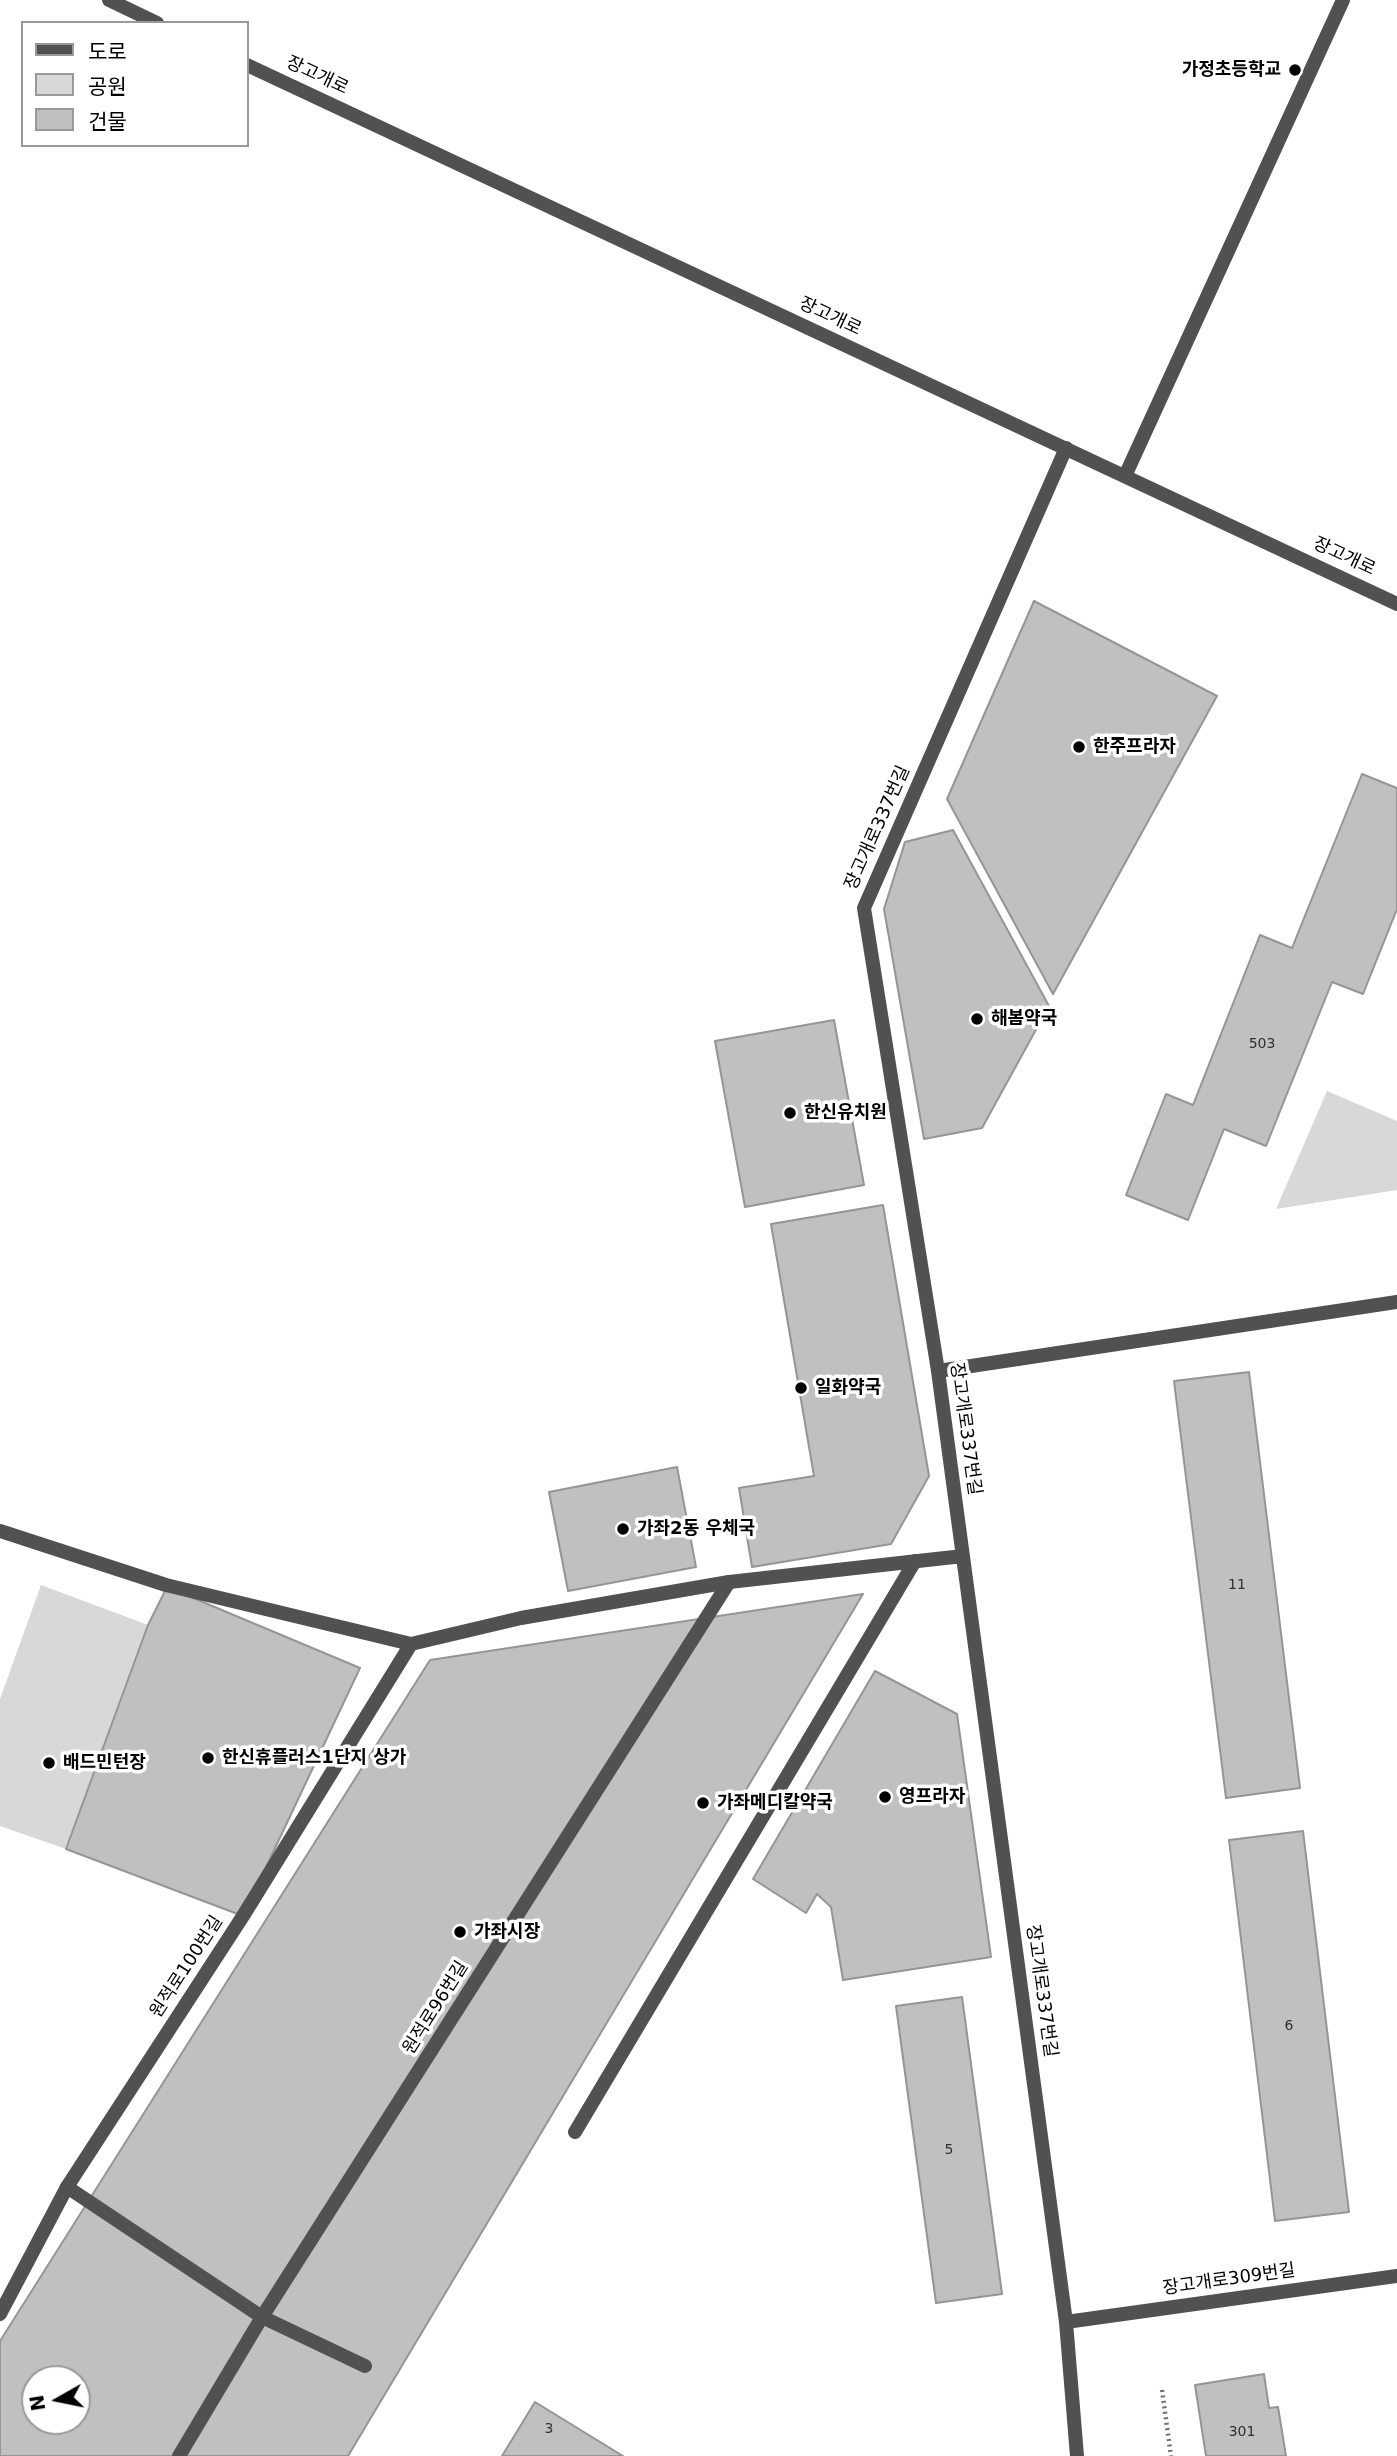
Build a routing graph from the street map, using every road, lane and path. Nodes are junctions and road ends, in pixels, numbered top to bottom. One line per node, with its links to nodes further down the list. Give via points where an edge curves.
1 (109, 0): 3 (street)
2 (1343, 0): 6 (street)
3 (153, 21)
4 (248, 65): 5 (street, 장고개로)
5 (1066, 448): 6 (street, 장고개로); 9 (street, 장고개로337번길, via 864,908)
6 (1125, 476): 7 (street, 장고개로)
7 (1397, 604)
8 (1397, 1302): 9 (street)
9 (938, 1371): 11 (street, 장고개로337번길)
10 (0, 1531): 14 (street, via 166,1586)
11 (963, 1556): 12 (street); 20 (street, 장고개로337번길)
12 (915, 1561): 13 (street); 15 (street)
13 (729, 1582): 14 (street, via 521,1618); 19 (street, 원적로96번길)
14 (411, 1644): 16 (street, 원적로100번길, via 243,1916)
15 (575, 2133)
16 (67, 2187): 18 (street, 원적로100번길); 19 (street)
17 (1397, 2276): 20 (street, 장고개로309번길)
18 (0, 2314)
19 (262, 2317): 21 (street); 23 (street, 원적로96번길)
20 (1066, 2322): 24 (street, 장고개로337번길)
21 (365, 2366)
22 (1162, 2390): 25 (path)
23 (178, 2456)
24 (1077, 2456)
25 (1171, 2456)

